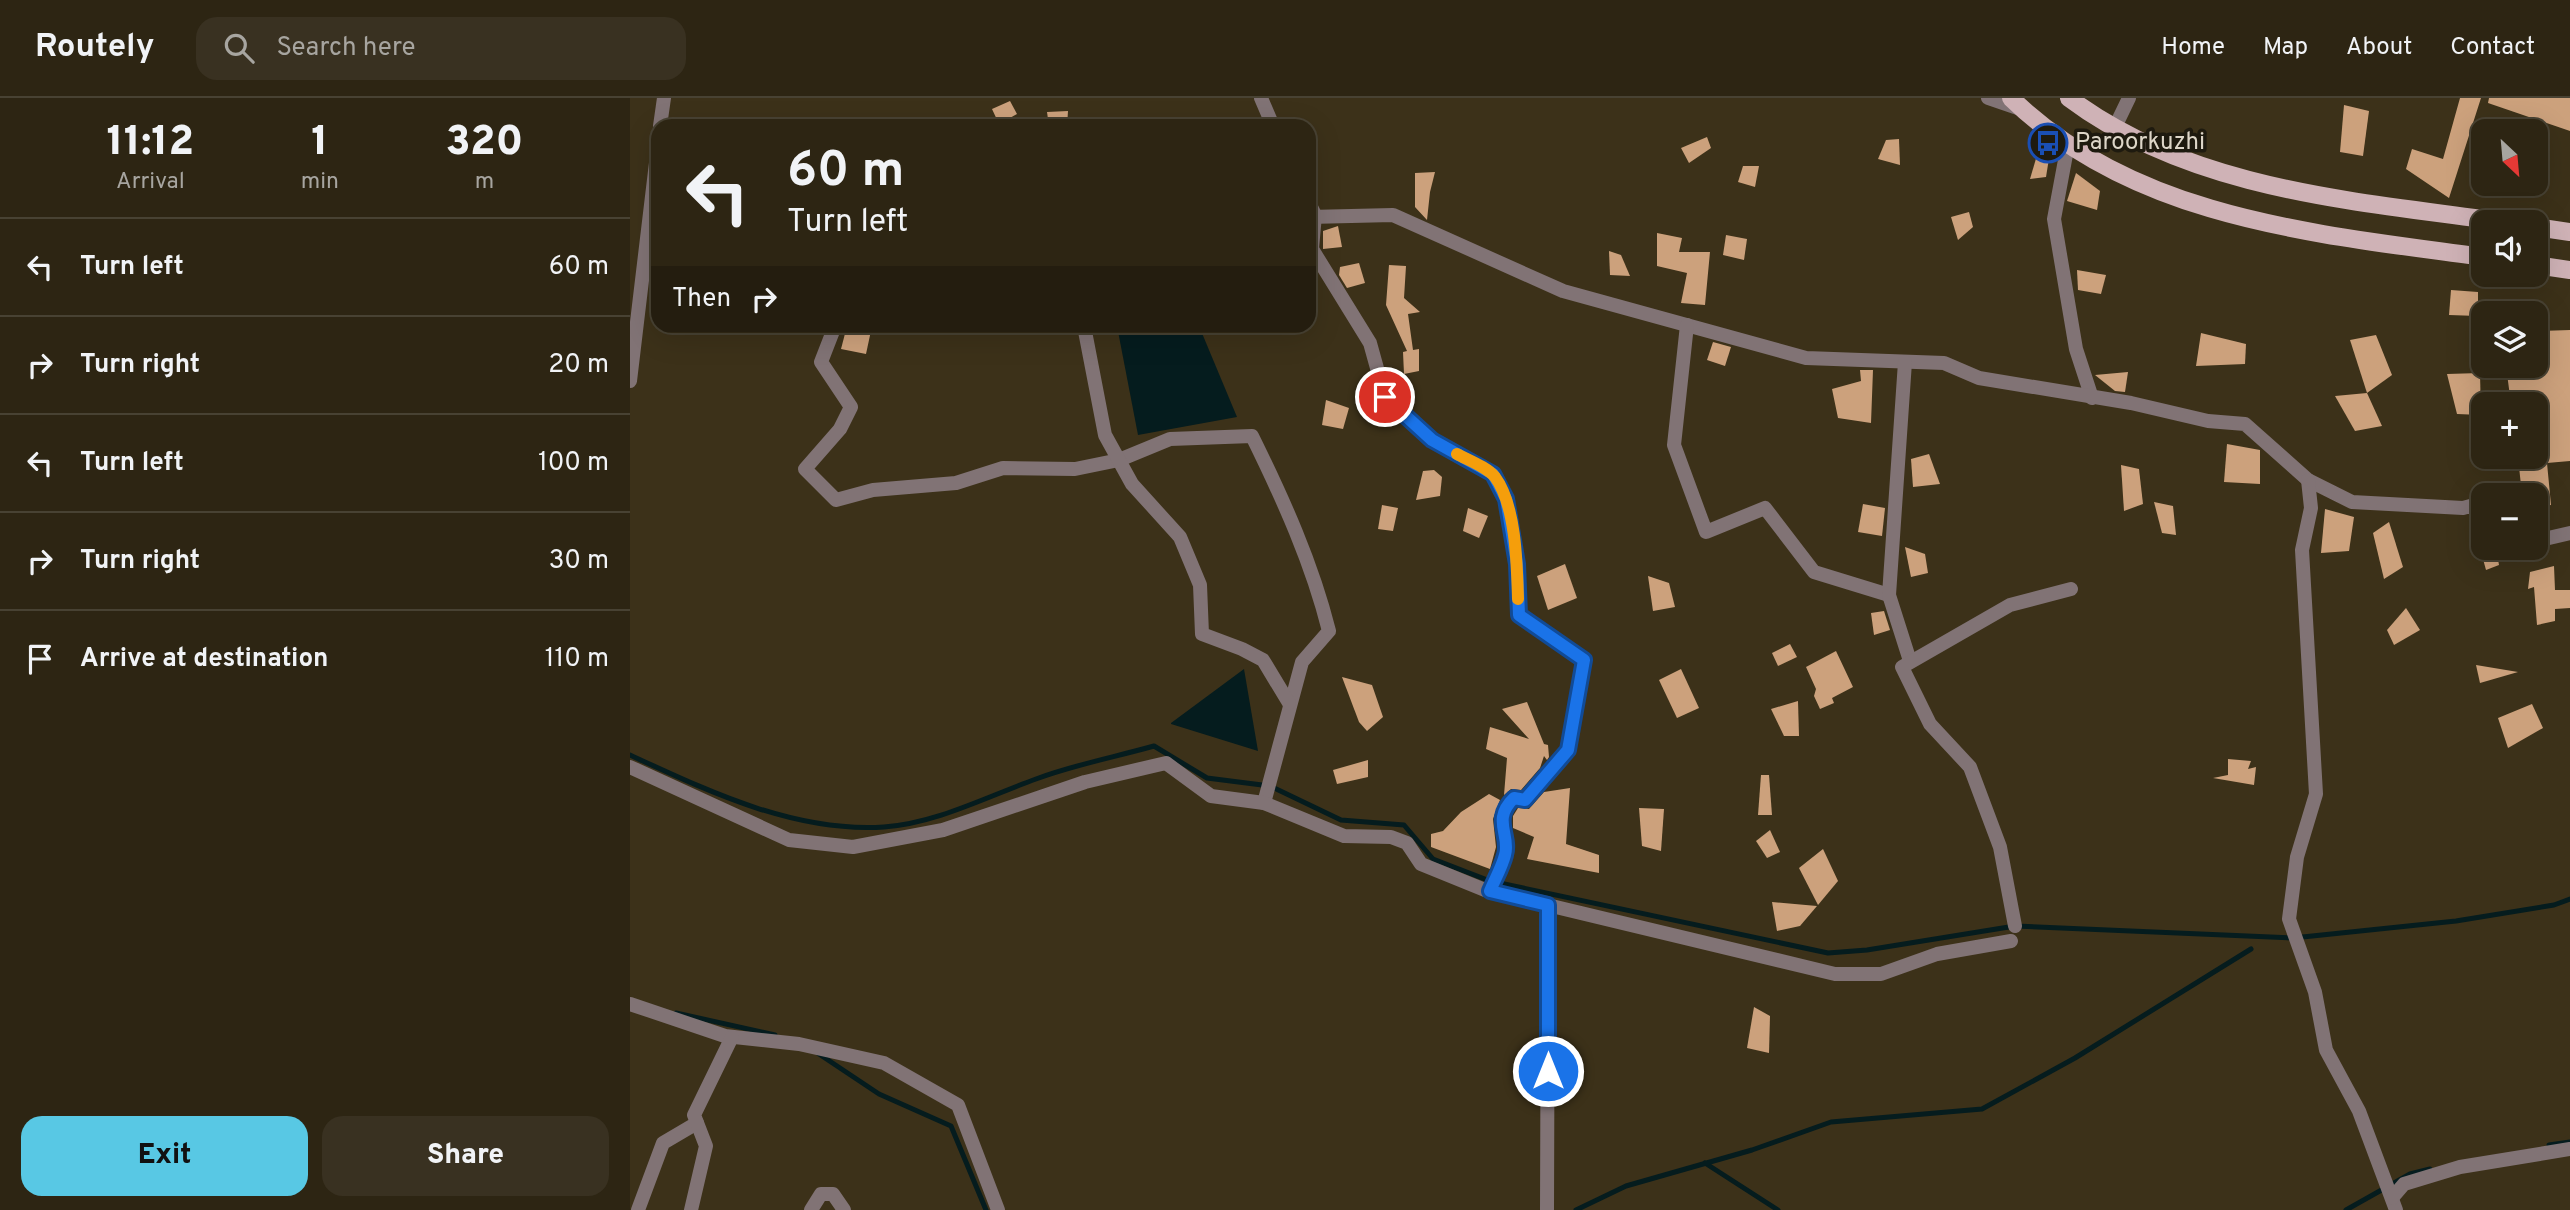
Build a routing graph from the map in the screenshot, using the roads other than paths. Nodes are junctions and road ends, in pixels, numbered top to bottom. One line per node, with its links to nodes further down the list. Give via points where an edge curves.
1 (664, 98): 7 (street)
2 (1261, 98): 8 (street)
3 (1988, 98): 6 (street)
4 (2070, 98): 9 (main road)
5 (2129, 98): 9 (street)
6 (2017, 104): 10 (main road)
7 (661, 119)
8 (1270, 119)
9 (2115, 127): 12 (main road, via 2165,153 2217,171 2282,187)
10 (2068, 144): 16 (main road, via 2139,184 2212,210 2299,230); 25 (street, via 2053,219 2076,349)
11 (1316, 212): 20 (street, via 1393,215 1563,291)
12 (2471, 217)
13 (2548, 229): 14 (main road)
14 (2570, 232)
15 (1316, 255): 37 (street, via 1370,343 1385,397 1432,440 1493,474 1506,499 1517,564 1519,615 1584,660 1568,750 1525,800 1514,798 1505,806 1502,832 1506,852)
16 (2471, 255)
17 (651, 258): 24 (street)
18 (2548, 267): 19 (main road)
19 (2570, 270)
20 (1687, 326): 23 (street, via 1806,358); 32 (street, via 1674,445 1706,532 1765,508 1814,572)
21 (832, 333): 26 (street, via 821,362 851,407 840,429 804,469 836,500 873,490 956,483 1003,468 1075,469)
22 (1085, 333): 26 (street, via 1105,435)
23 (1905, 362): 25 (street, via 1944,363 1979,378); 32 (street)
24 (630, 381)
25 (2092, 398): 27 (street, via 2245,424)
26 (1119, 460): 34 (street, via 1132,484 1180,537 1200,585 1202,634 1263,660); 34 (street, via 1170,439 1252,436 1319,591 1329,631 1302,662)
27 (2308, 480): 28 (street, via 2352,502); 45 (street, via 2311,508 2302,550 2315,794 2297,857 2289,919 2315,992 2326,1050 2359,1111)
28 (2471, 506)
29 (2570, 533): 30 (street)
30 (2548, 538)
31 (2071, 589): 33 (street, via 2010,605)
32 (1889, 595): 33 (street)
33 (1910, 661): 39 (street, via 1902,667 1930,724 1970,767 2000,847)
34 (1289, 703): 36 (street)
35 (630, 767): 36 (street, via 789,839 853,847 943,830 1085,782 1166,763 1212,796)
36 (1264, 803): 37 (street, via 1344,836 1391,837 1407,843 1420,864)
37 (1490, 891): 38 (street)
38 (1548, 905): 40 (street, via 1835,974 1881,974 1937,954); 51 (street)
39 (2015, 926)
40 (2011, 941)
41 (630, 1004): 42 (street)
42 (733, 1037): 43 (street, via 694,1115); 50 (street, via 799,1044 884,1063 958,1105)
43 (697, 1123): 46 (street, via 663,1143); 47 (street, via 706,1146)
44 (2570, 1149): 45 (street, via 2460,1167 2404,1184)
45 (2394, 1204)
46 (638, 1210)
47 (691, 1210)
48 (811, 1210): 49 (street, via 821,1194 834,1194)
49 (844, 1210)
50 (998, 1210)
51 (1547, 1210)

